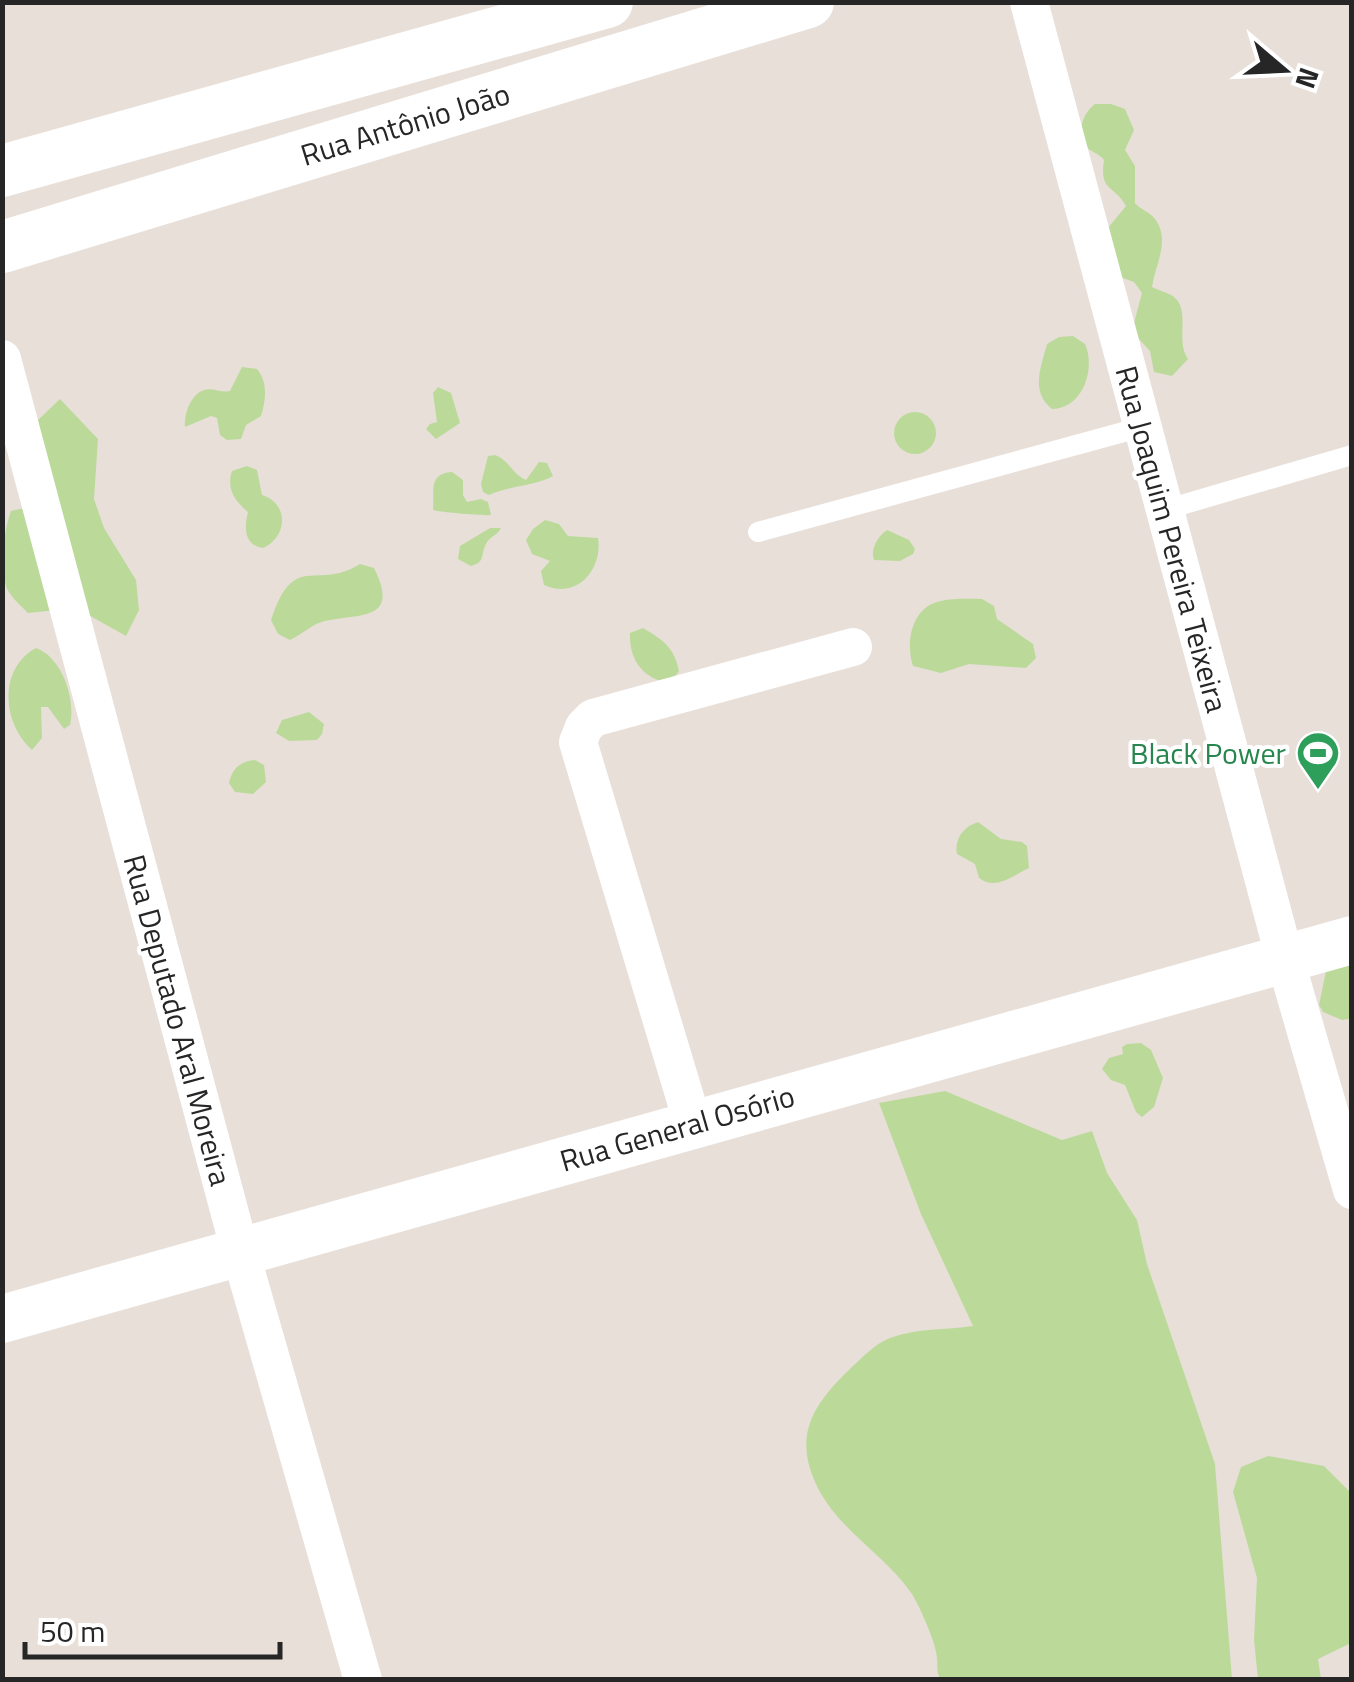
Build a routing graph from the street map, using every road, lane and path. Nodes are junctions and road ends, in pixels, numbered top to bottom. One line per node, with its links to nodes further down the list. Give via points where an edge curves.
1 (607, 2): 4 (main road, Rua Antônio João)
2 (808, 2): 5 (main road, Rua Antônio João)
3 (1029, 2): 7 (street, Rua Joaquim Pereira Teixeira)
4 (2, 171)
5 (2, 247)
6 (2, 359): 16 (street, Rua Deputado Aral Moreira)
7 (1142, 427): 9 (street, Rua Joaquim Pereira Teixeira); 10 (lane)
8 (1352, 455): 9 (lane)
9 (1164, 510): 13 (street, Rua Joaquim Pereira Teixeira)
10 (758, 532)
11 (853, 646): 14 (street, via 593,718 578,742)
12 (1352, 940): 13 (street, Rua General Osório)
13 (1286, 959): 14 (street, Rua General Osório); 15 (street, Rua Joaquim Pereira Teixeira)
14 (693, 1124): 16 (street, Rua General Osório)
15 (1352, 1190)
16 (240, 1251): 17 (street, Rua General Osório); 18 (street, Rua Deputado Aral Moreira)
17 (2, 1320)
18 (364, 1680)

